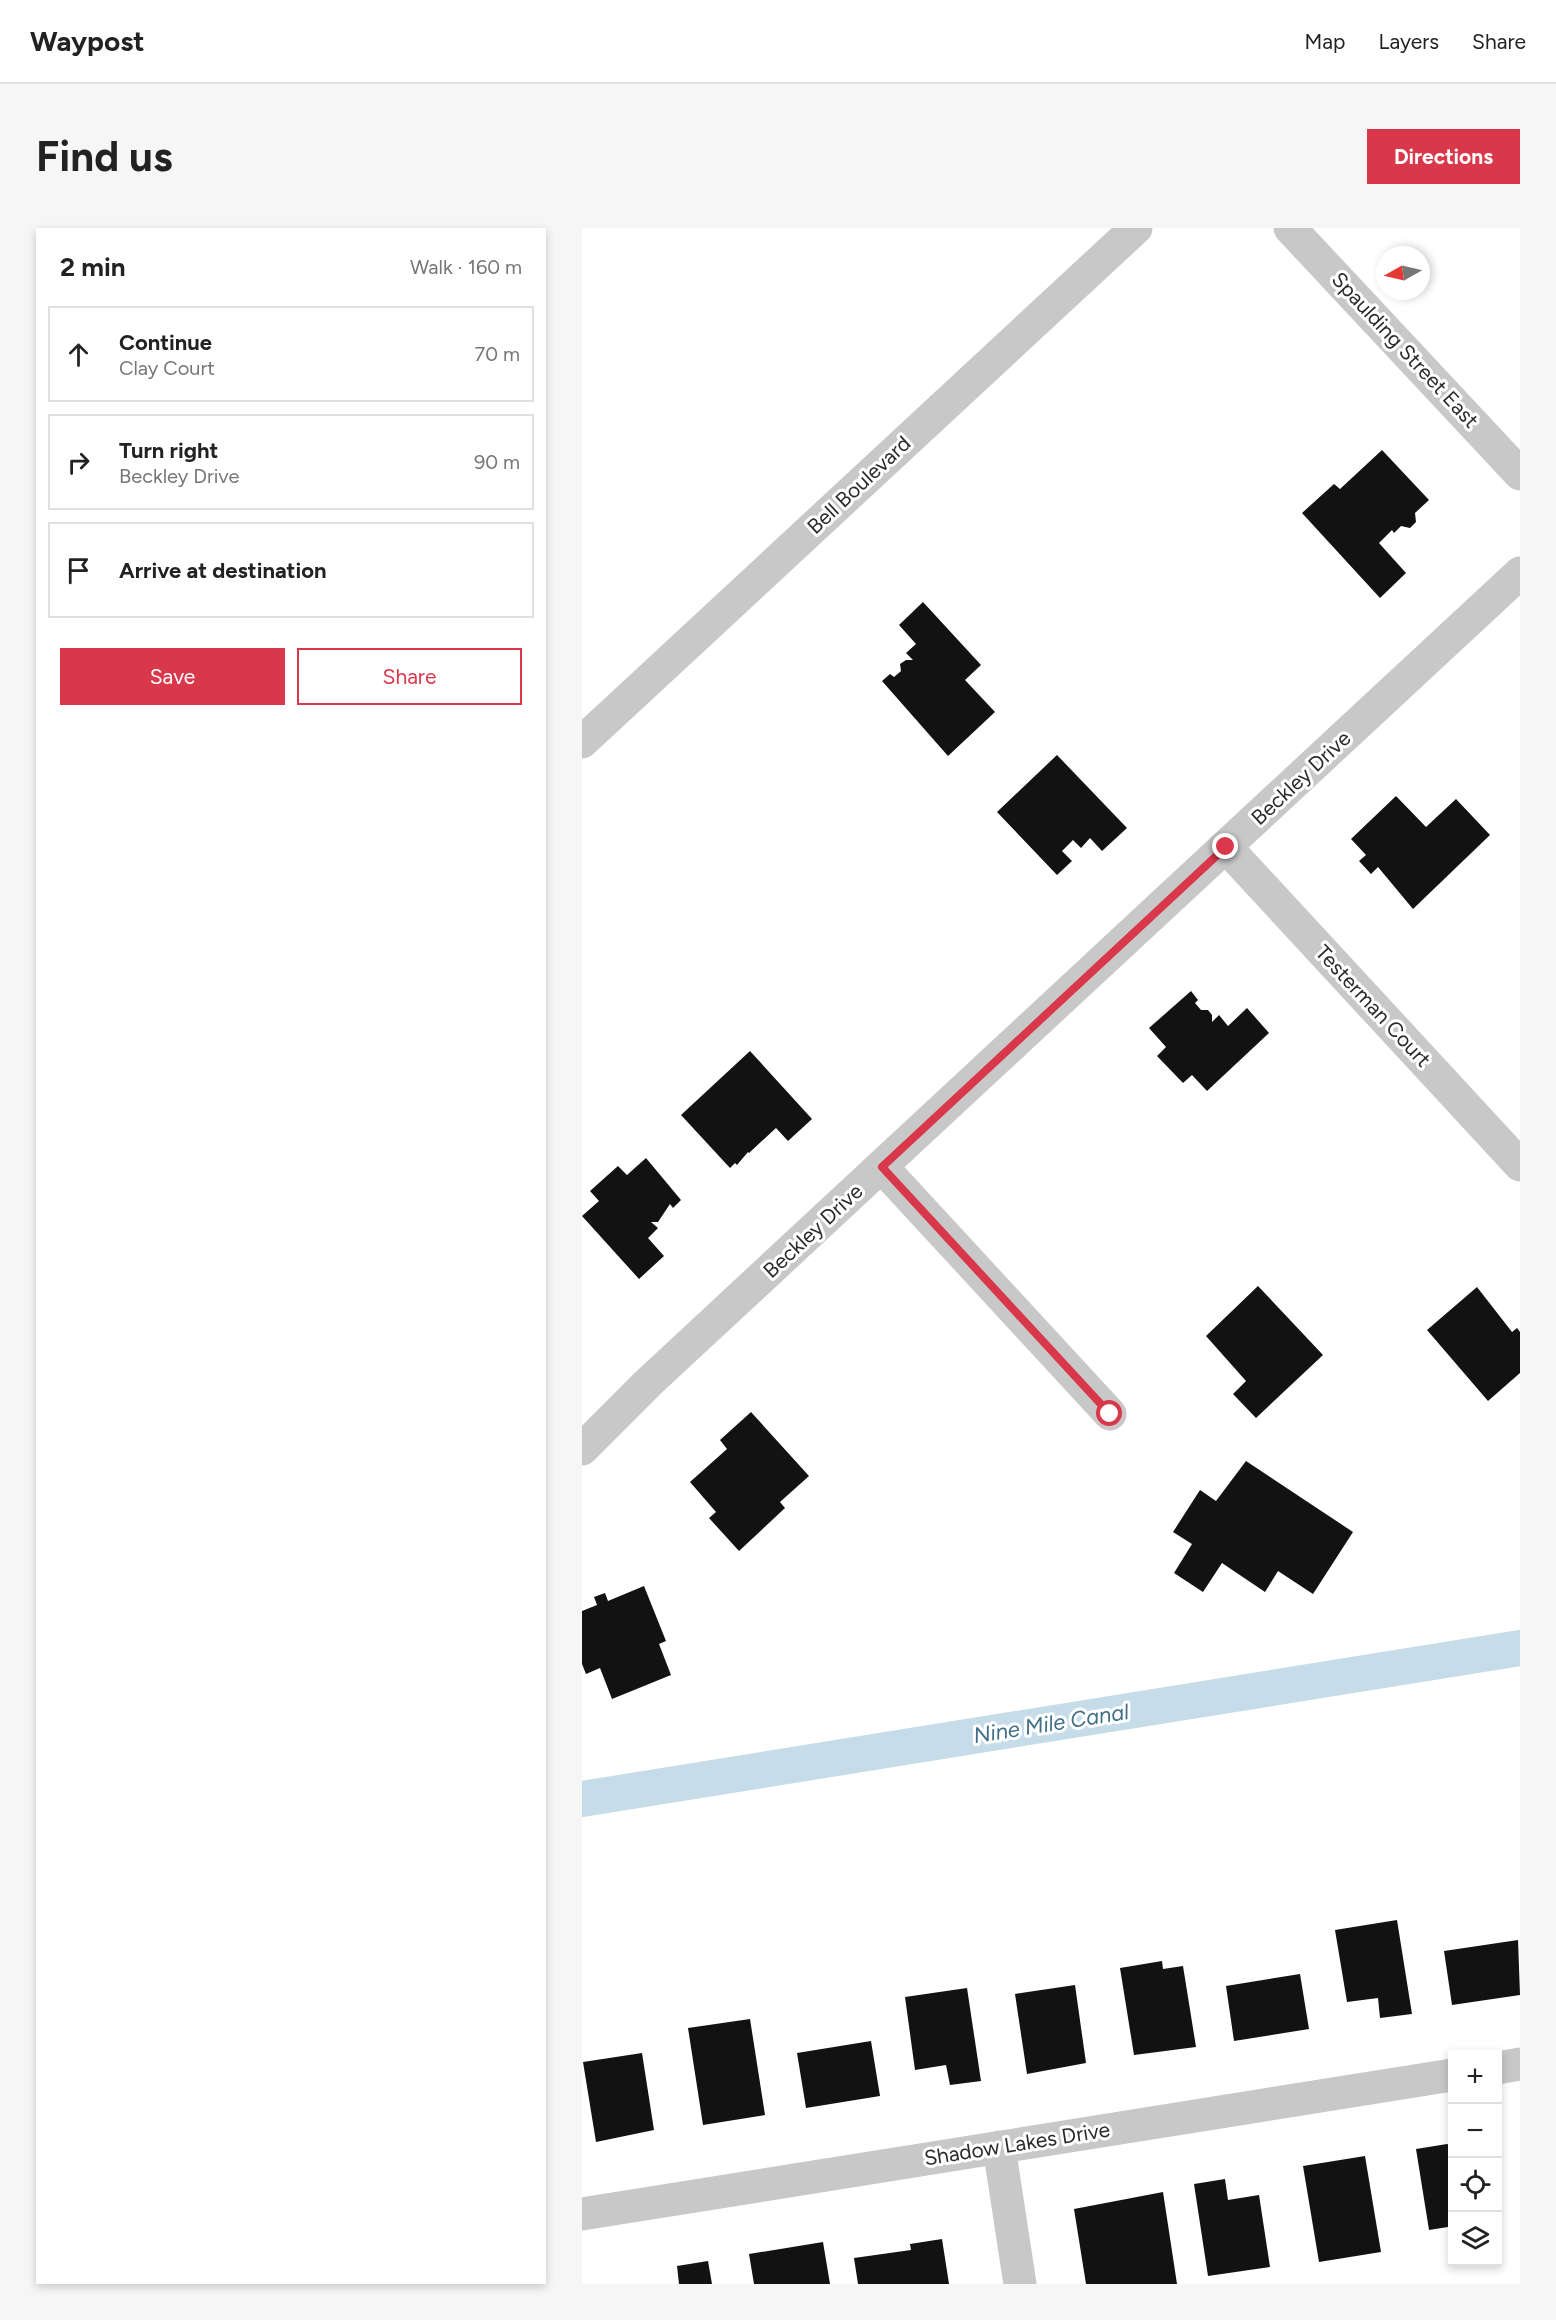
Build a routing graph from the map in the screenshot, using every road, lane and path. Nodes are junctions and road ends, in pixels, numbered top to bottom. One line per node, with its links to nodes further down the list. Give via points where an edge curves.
1 (1136, 228): 5 (street, Bell Boulevard)
2 (1290, 228): 3 (street, Spaulding Street East)
3 (1520, 474)
4 (1520, 573): 6 (street, Beckley Drive)
5 (582, 742)
6 (1226, 847): 7 (street, Testerman Court); 8 (street, Beckley Drive)
7 (1520, 1165)
8 (882, 1167): 9 (street); 10 (street, Beckley Drive)
9 (1110, 1414)
10 (582, 1449)
11 (1520, 2064): 12 (street)
12 (1502, 2067)
13 (1448, 2076): 14 (street, Shadow Lakes Drive)
14 (999, 2147): 15 (street, Shadow Lakes Drive); 16 (street)
15 (582, 2214)
16 (1020, 2284)

